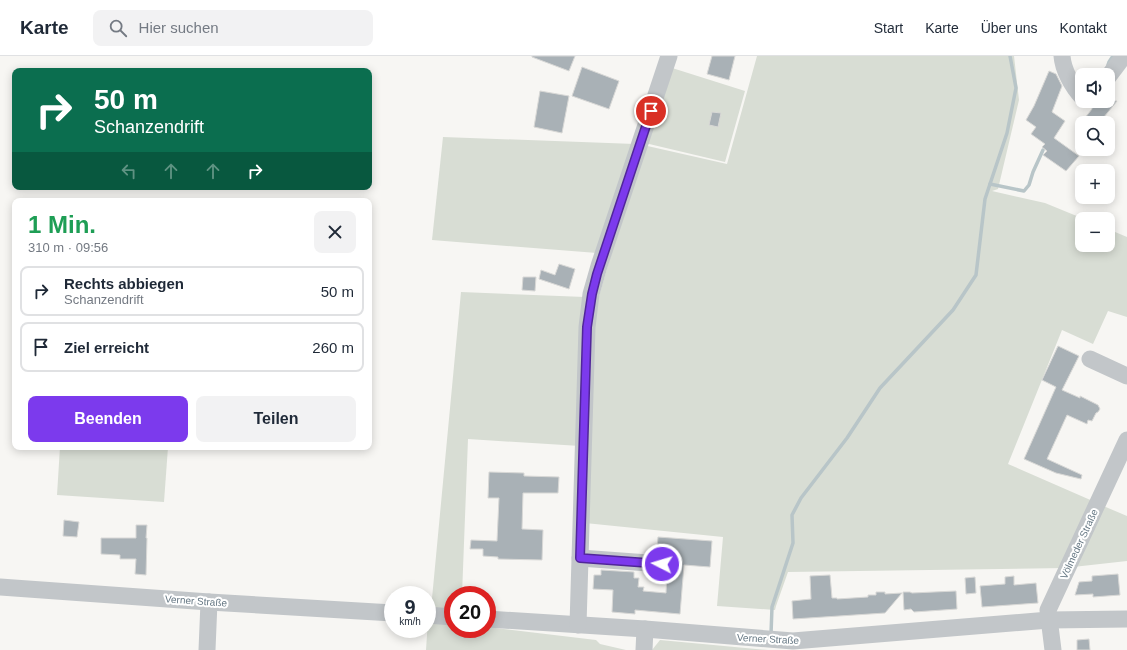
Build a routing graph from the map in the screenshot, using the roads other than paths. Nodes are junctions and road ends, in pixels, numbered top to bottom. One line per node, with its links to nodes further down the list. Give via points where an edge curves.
1 (670, 56): 9 (street, via 592,294 587,327)
2 (1062, 56): 5 (street, via 1063,65)
3 (1124, 56): 4 (street)
4 (1114, 68)
5 (1075, 89)
6 (1090, 359): 7 (street)
7 (1127, 376)
8 (1127, 440): 16 (street, Völmeder Straße, via 1048,610)
9 (580, 558): 10 (street); 17 (street)
10 (662, 564)
11 (0, 587): 12 (street, Verner Straße)
12 (209, 602): 13 (street, Verner Straße); 19 (street)
13 (384, 612)
14 (1127, 619): 16 (street, Verner Straße)
15 (496, 620): 17 (street, Verner Straße)
16 (1049, 620): 18 (street, Verner Straße, via 793,641); 21 (street, Völmeder Straße)
17 (578, 625): 18 (street, Verner Straße)
18 (645, 629): 20 (street)
19 (207, 650)
20 (644, 650)
21 (1053, 650)

